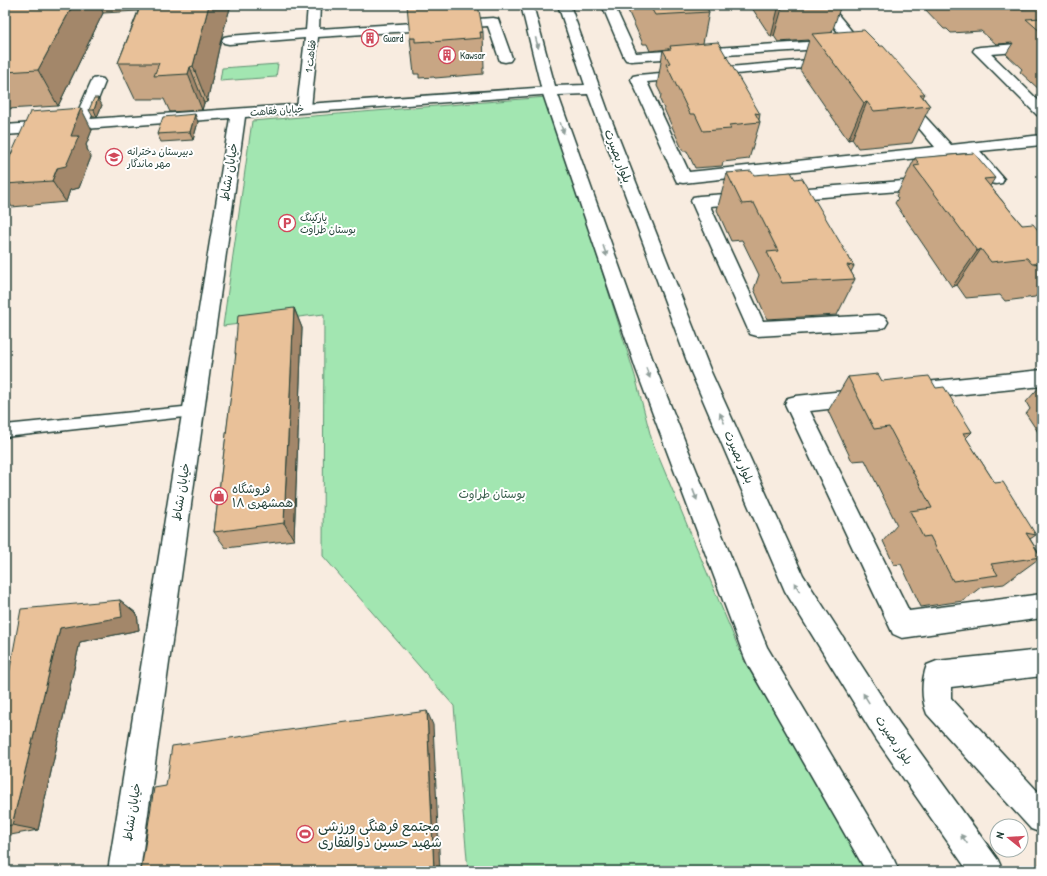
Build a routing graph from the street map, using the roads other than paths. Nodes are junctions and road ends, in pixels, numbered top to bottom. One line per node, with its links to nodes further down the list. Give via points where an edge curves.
1 (314, 5): 6 (street)
2 (527, 5): 13 (street, one-way to 13)
3 (564, 5): 12 (street, بلوار بصیرت)
4 (608, 5): 5 (street, via 630,57 854,43)
5 (823, 5)
6 (312, 33): 7 (street); 9 (street, فقاهت 1, via 493,22); 15 (street, فقاهت 1)
7 (229, 40)
8 (1042, 46): 16 (street, via 980,51)
9 (505, 58)
10 (842, 61): 22 (street, via 638,79 683,178)
11 (98, 82): 18 (street)
12 (593, 89): 13 (street, خیابان فقاهت); 34 (street, بلوار بصیرت, one-way to 12, via 886,729 794,583 701,372)
13 (550, 91): 15 (street, خیابان فقاهت); 33 (street, one-way to 33, via 646,369 757,656)
14 (896, 93): 22 (street)
15 (304, 108): 17 (street, خیابان فقاهت)
16 (1042, 112)
17 (238, 113): 18 (street, خیابان فقاهت); 27 (street, خیابان نشاط)
18 (80, 125): 19 (street, خیابان فقاهت)
19 (5, 130)
20 (1042, 140): 21 (street)
21 (968, 147): 22 (street); 23 (street, via 996,179)
22 (946, 149)
23 (972, 181)
24 (949, 183): 25 (street, via 699,201 757,329)
25 (878, 322)
26 (1042, 378): 29 (street, via 796,404 902,625)
27 (193, 410): 28 (lane); 32 (street, خیابان نشاط)
28 (5, 431)
29 (1042, 606)
30 (1042, 663): 31 (street, via 937,675 937,704)
31 (1042, 818)
32 (124, 871)
33 (882, 871)
34 (987, 871)

